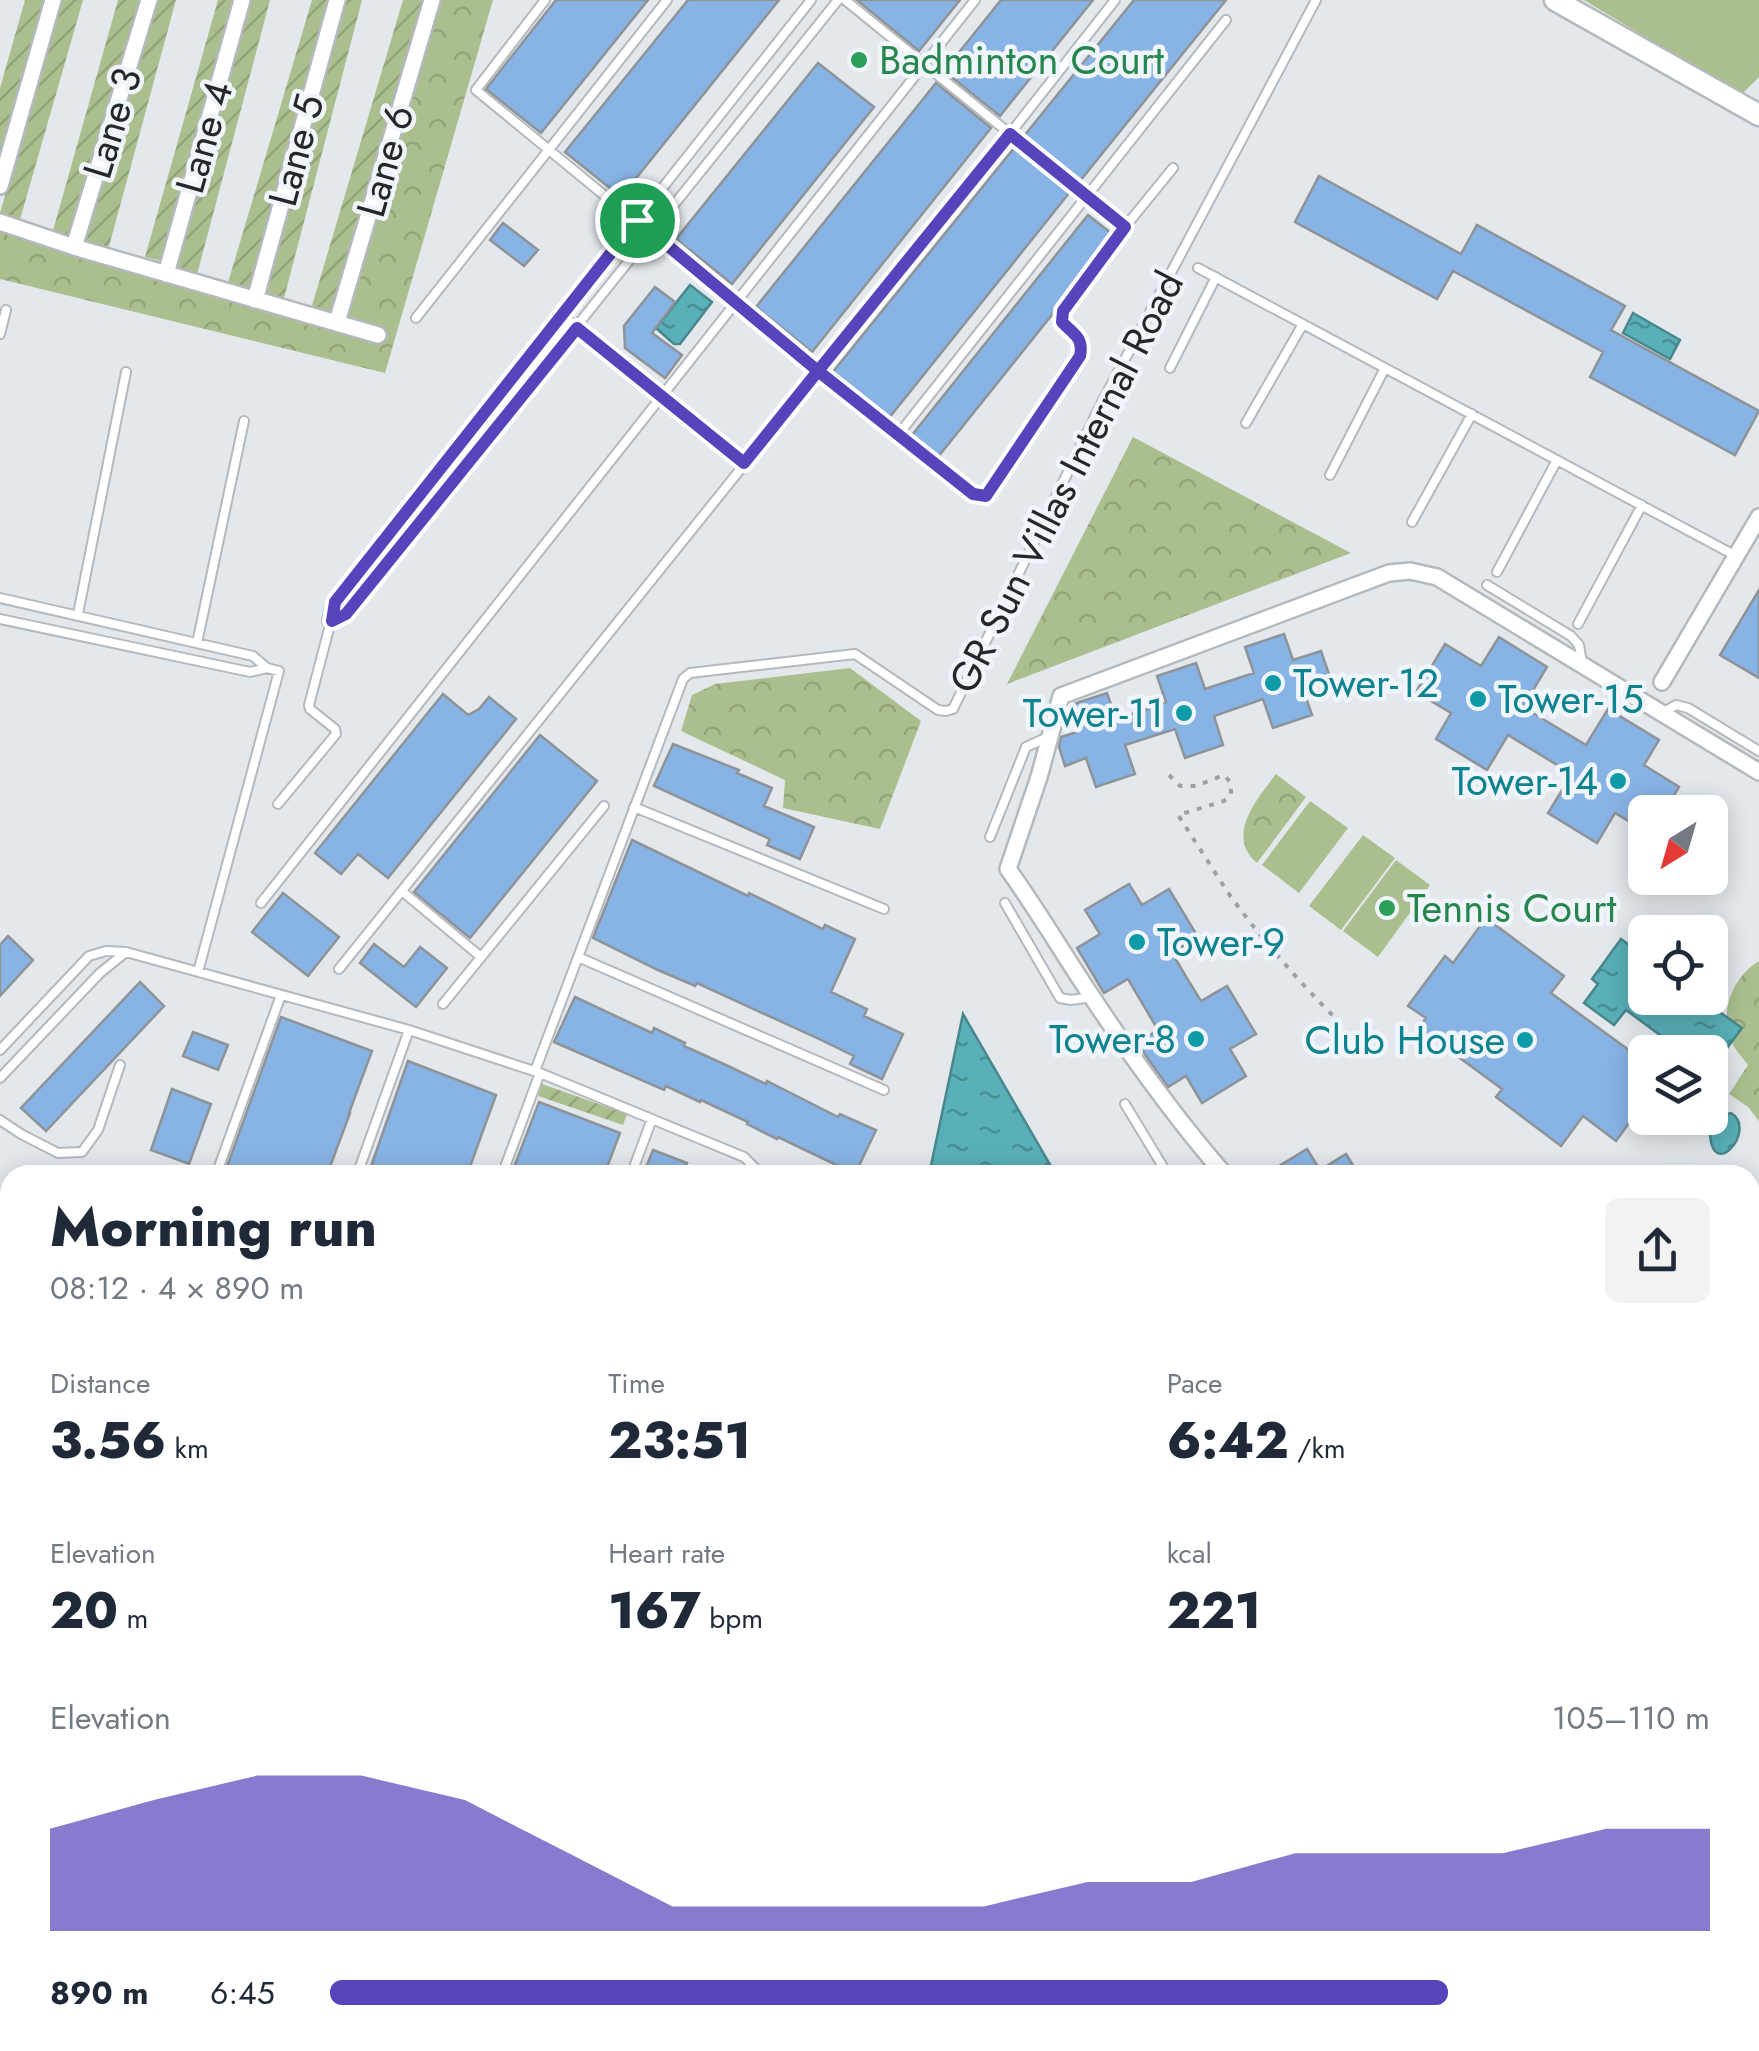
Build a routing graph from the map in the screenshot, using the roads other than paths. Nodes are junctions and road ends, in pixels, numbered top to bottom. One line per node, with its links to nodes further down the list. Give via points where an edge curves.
1 (53, 0): 20 (street)
2 (148, 0): 26 (street, Lane 3)
3 (242, 0): 28 (street, Lane 4)
4 (337, 0): 30 (street, Lane 5)
5 (432, 0): 35 (street, Lane 6)
6 (545, 0): 18 (lane, via 476,90)
7 (667, 0): 18 (lane)
8 (811, 0): 22 (lane)
9 (841, 0): 15 (lane); 25 (lane)
10 (975, 0): 15 (lane)
11 (1115, 0): 17 (lane)
12 (1316, 0): 75 (lane, GR Sun Villas Internal Road, via 1100,408 953,709 938,710 855,654 690,672)
13 (1556, 0): 16 (main road)
14 (1226, 20): 21 (lane)
15 (924, 63): 17 (lane); 31 (lane)
16 (1759, 115)
17 (1010, 134): 21 (lane); 42 (lane)
18 (550, 150): 22 (lane); 34 (lane)
19 (1173, 168): 24 (lane)
20 (0, 186)
21 (1088, 196): 24 (lane); 48 (lane)
22 (637, 220): 25 (lane); 33 (lane)
23 (0, 222): 26 (street)
24 (1125, 227): 48 (lane, via 1063,311 1062,322 1078,336 1080,356 986,496 973,494)
25 (652, 232): 31 (lane); 37 (lane)
26 (74, 247): 28 (street)
27 (1198, 268): 29 (lane)
28 (166, 274): 30 (street)
29 (1216, 278): 36 (lane); 40 (lane)
30 (255, 300): 35 (street)
31 (736, 301): 42 (lane); 44 (lane)
32 (6, 310): 38 (lane)
33 (562, 316): 37 (lane); 52 (lane)
34 (416, 318)
35 (337, 322): 39 (street)
36 (1303, 324): 41 (lane); 47 (lane)
37 (577, 328): 44 (lane); 53 (lane)
38 (0, 334)
39 (378, 334)
40 (1170, 368)
41 (1386, 368): 45 (lane); 51 (lane)
42 (818, 371): 48 (lane); 50 (lane)
43 (126, 372): 62 (lane)
44 (660, 395): 50 (lane); 78 (lane)
45 (1472, 414): 49 (lane); 56 (lane)
46 (244, 420): 65 (lane)
47 (1246, 422)
48 (898, 435)
49 (1557, 460): 54 (lane); 58 (lane)
50 (744, 463): 77 (lane)
51 (1330, 476)
52 (424, 490): 53 (lane); 61 (lane)
53 (438, 500): 61 (lane)
54 (1642, 505): 57 (lane); 64 (lane)
55 (1759, 517): 57 (street)
56 (1412, 522)
57 (1736, 556): 68 (street)
58 (1497, 572)
59 (1487, 585): 66 (lane, via 1570,636)
60 (0, 598): 62 (lane)
61 (338, 612): 73 (lane, via 309,706 336,734)
62 (78, 614): 65 (lane)
63 (0, 619): 67 (lane, via 250,672)
64 (1578, 624)
65 (197, 643): 67 (lane, via 253,656)
66 (1582, 663): 69 (street); 70 (street, via 1437,577 1389,573 1061,696)
67 (267, 668): 85 (lane, via 279,671)
68 (1662, 682)
69 (1664, 712): 71 (lane, via 1688,708); 72 (street)
70 (1050, 736): 76 (lane, via 1026,748); 87 (street, via 1008,869)
71 (1759, 750)
72 (1759, 772)
73 (278, 804)
74 (604, 806): 83 (lane)
75 (634, 807): 80 (lane); 82 (lane, GR Sun Villas Internal Road)
76 (990, 837)
77 (402, 892): 83 (lane); 84 (lane)
78 (260, 903)
79 (1005, 903): 87 (lane, via 1060,998)
80 (884, 909)
81 (126, 952): 85 (lane); 90 (lane, via 89,956); 93 (lane)
82 (578, 956): 92 (lane, GR Sun Villas Internal Road); 94 (lane)
83 (481, 957): 88 (lane)
84 (339, 969)
85 (198, 972): 86 (lane)
86 (281, 995): 89 (lane); 98 (lane)
87 (1092, 997): 104 (street)
88 (444, 1004)
89 (409, 1030): 92 (lane); 99 (lane)
90 (0, 1050)
91 (120, 1065): 97 (lane, via 98,1130 82,1152 58,1153)
92 (537, 1072): 96 (lane); 100 (lane, GR Sun Villas Internal Road)
93 (0, 1078)
94 (884, 1090)
95 (1125, 1104): 103 (lane)
96 (652, 1119): 101 (lane); 102 (lane)
97 (0, 1120)
98 (220, 1165)
99 (360, 1165)
100 (505, 1165)
101 (635, 1165)
102 (752, 1165)
103 (1162, 1165)
104 (1216, 1165)

